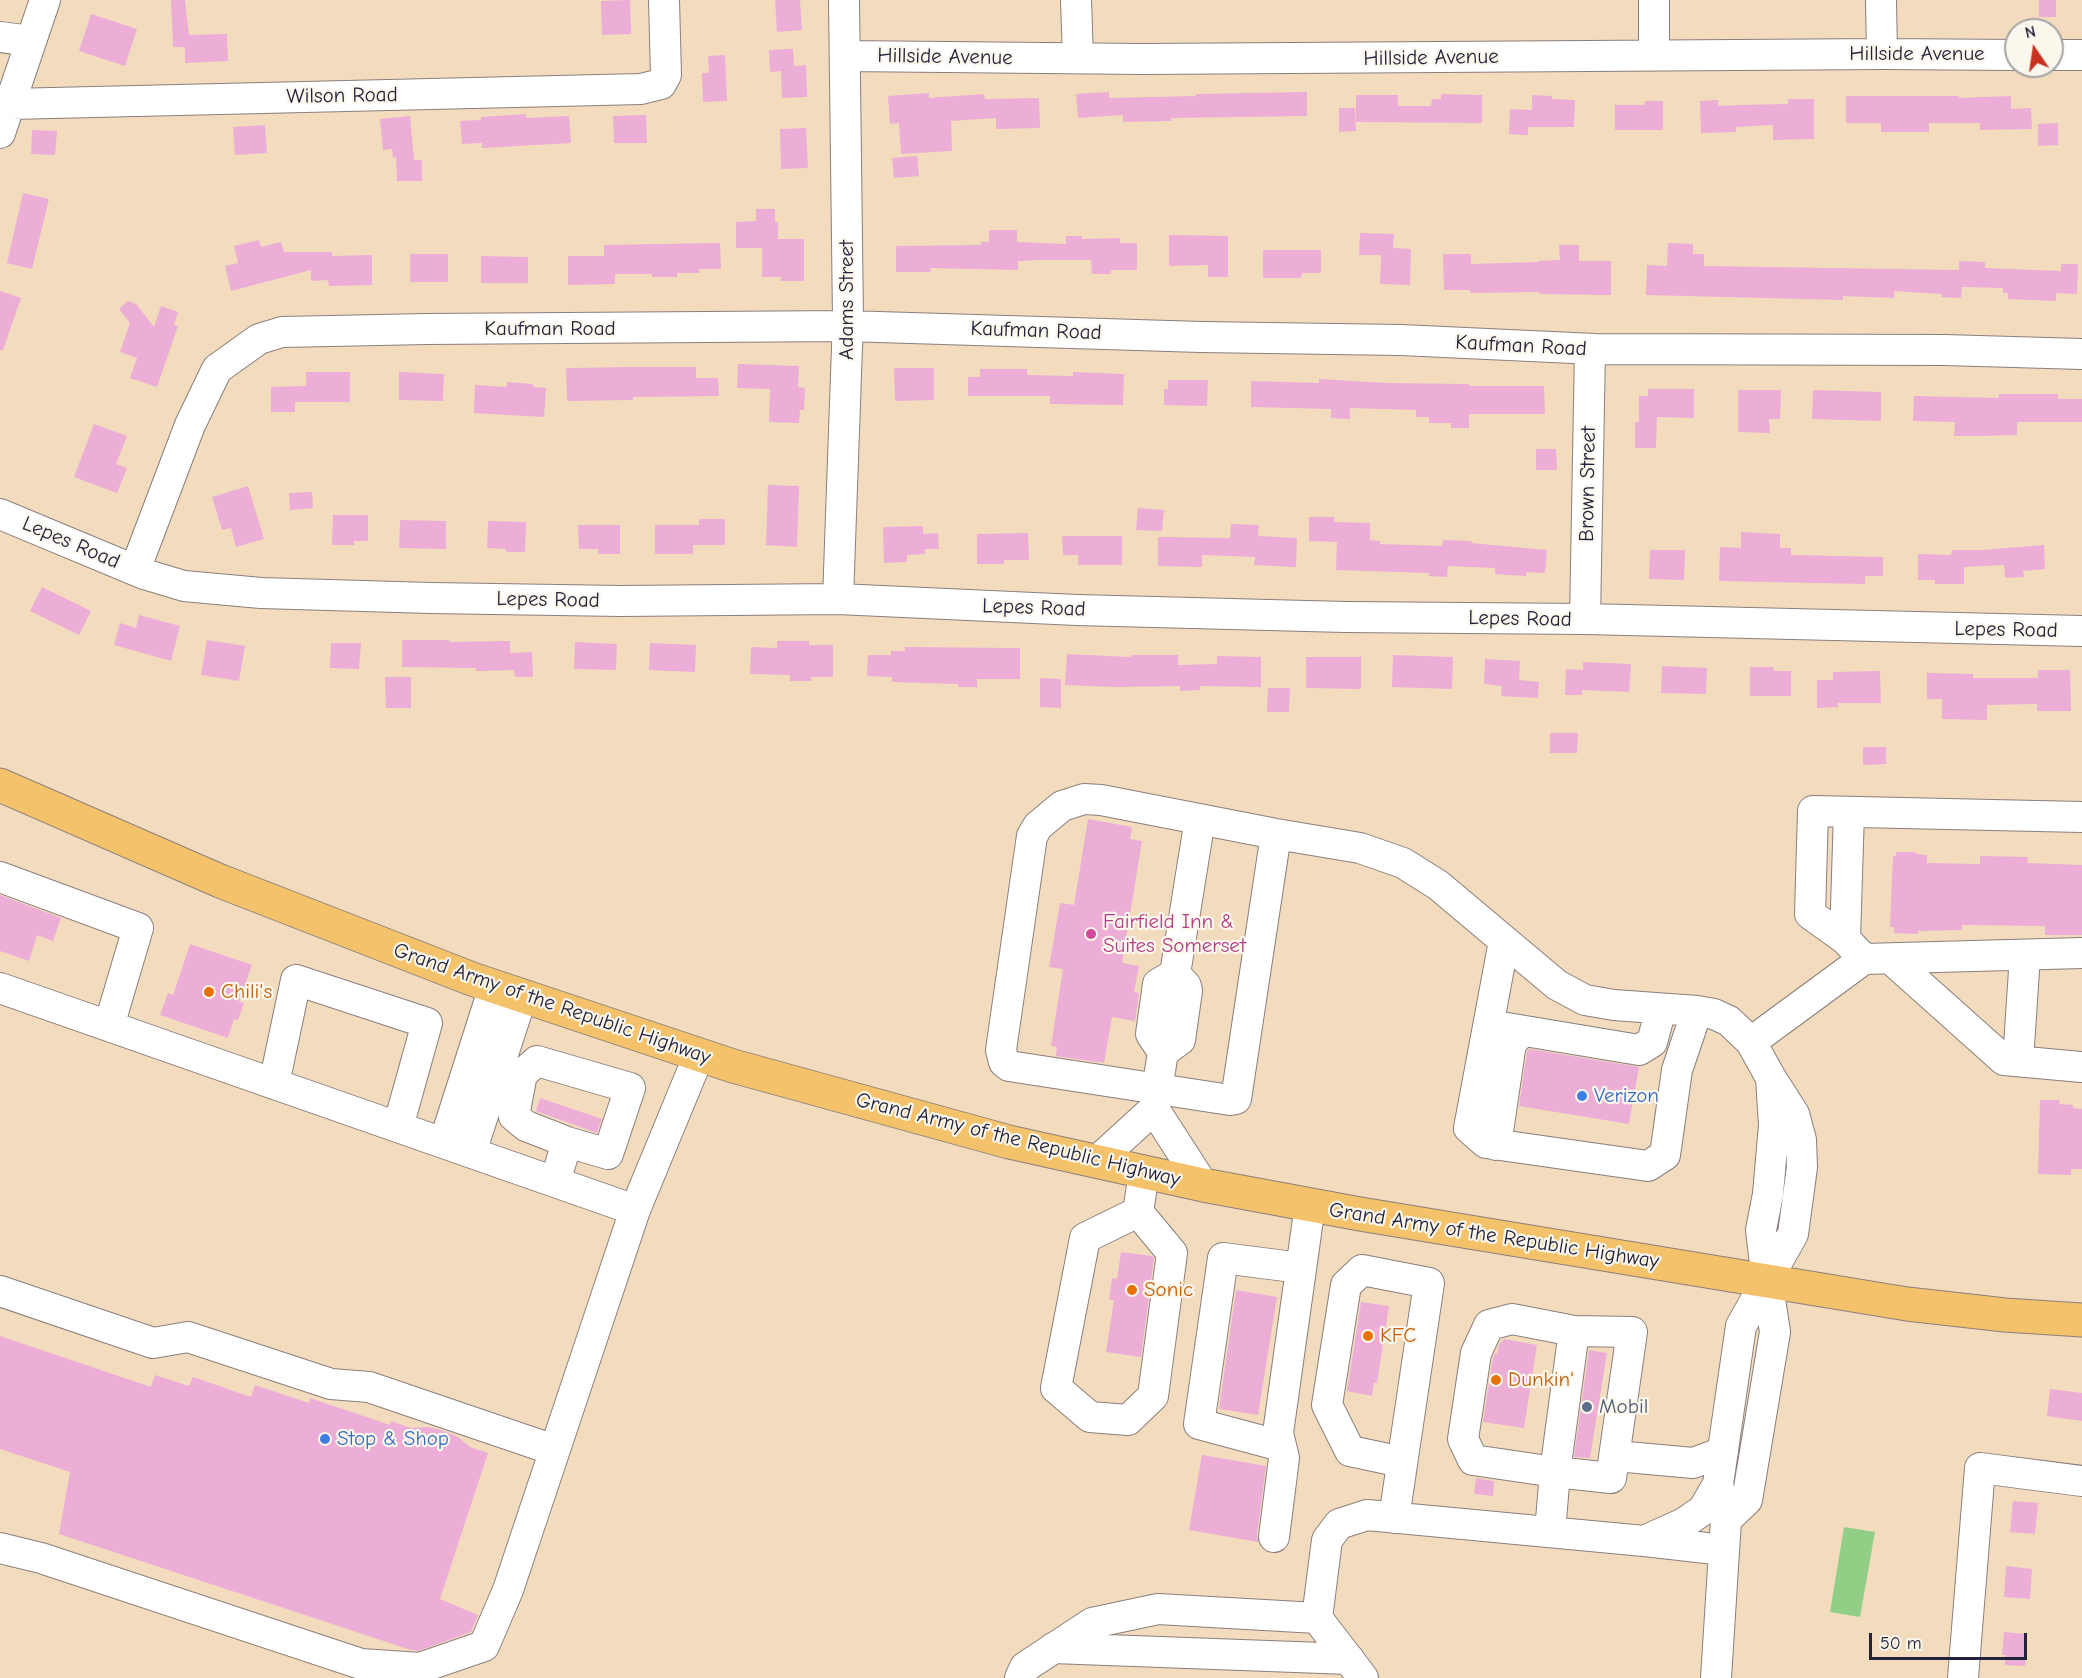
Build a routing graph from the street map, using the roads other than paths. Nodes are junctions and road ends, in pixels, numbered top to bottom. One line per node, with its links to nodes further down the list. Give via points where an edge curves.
1 (45, 0): 8 (street)
2 (664, 0): 16 (street, Wilson Road, via 666,73 661,84 641,88)
3 (844, 0): 13 (street, Adams Street)
4 (1076, 0): 15 (street)
5 (1654, 0): 14 (street)
6 (1881, 0): 9 (street)
7 (0, 37): 8 (street)
8 (31, 41): 16 (street)
9 (1882, 54): 10 (street, Hillside Avenue); 14 (street, Hillside Avenue)
10 (2004, 55)
11 (2064, 55): 12 (street)
12 (2082, 55)
13 (845, 56): 15 (street, Hillside Avenue); 18 (street, Adams Street)
14 (1654, 56): 15 (street, Hillside Avenue)
15 (1078, 58)
16 (10, 104): 17 (street)
17 (0, 133)
18 (848, 326): 19 (street, Kaufman Road, via 1401,340); 22 (street, Kaufman Road, via 282,332 259,339 217,369 190,425); 23 (street, Adams Street)
19 (1590, 349): 20 (street, Kaufman Road); 24 (street, Brown Street)
20 (2082, 354)
21 (0, 514): 22 (street, Lepes Road)
22 (135, 570): 23 (street, Lepes Road, via 184,586 261,593 621,601)
23 (838, 599): 24 (street, Lepes Road, via 1147,612)
24 (1585, 620): 25 (street, Lepes Road)
25 (2082, 631)
26 (0, 784): 36 (main road, Grand Army of the Republic Highway, via 220,881)
27 (2082, 817): 32 (street, via 1814,811 1810,914)
28 (1200, 819): 29 (street); 47 (street, via 1175,974 1187,991 1180,1040 1163,1052); 47 (street, via 1084,799 1048,815 1032,836 1000,1050 1004,1062)
29 (1276, 834): 31 (street, via 1359,848 1403,863 1438,885); 47 (street, via 1236,1099)
30 (0, 877): 40 (street, via 138,928)
31 (1504, 941): 37 (street, via 1557,986 1585,1000); 39 (street)
32 (1867, 952): 34 (street); 42 (street); 44 (street, via 2004,1060)
33 (2082, 953): 34 (street)
34 (2025, 955): 44 (street)
35 (0, 988): 40 (street)
36 (508, 992): 43 (main road, Grand Army of the Republic Highway); 51 (street)
37 (1661, 1008): 38 (street); 41 (street, via 1652,1042 1639,1050)
38 (1697, 1011): 42 (street, via 1729,1021); 50 (street, via 1677,1070 1665,1155 1648,1166)
39 (1489, 1025): 41 (street); 50 (street, via 1469,1128 1486,1143)
40 (109, 1026): 46 (street)
41 (1523, 1031): 50 (street, via 1511,1043)
42 (1751, 1042): 60 (street, via 1771,1078 1774,1125 1761,1230)
43 (699, 1055): 52 (main road, Grand Army of the Republic Highway, via 1009,1142); 57 (street)
44 (2018, 1062): 45 (street)
45 (2082, 1067)
46 (274, 1083): 48 (street); 48 (street, via 296,980 427,1023)
47 (1156, 1099): 52 (street); 55 (street)
48 (398, 1127): 51 (street)
49 (567, 1142): 54 (street)
50 (1497, 1145)
51 (457, 1147): 54 (street)
52 (1096, 1162): 53 (main road, Grand Army of the Republic Highway)
53 (1144, 1173): 55 (main road, Grand Army of the Republic Highway); 58 (street)
54 (555, 1182): 57 (street)
55 (1203, 1185): 56 (main road, Grand Army of the Republic Highway)
56 (1310, 1205): 59 (street); 60 (main road, Grand Army of the Republic Highway)
57 (634, 1210): 65 (street)
58 (1138, 1212): 58 (street, via 1085,1238 1056,1388 1090,1417 1128,1419 1153,1396 1172,1253)
59 (1301, 1268): 64 (street, via 1278,1433); 64 (street, via 1222,1258 1199,1425)
60 (1767, 1280): 62 (main road, Grand Army of the Republic Highway, via 1919,1305); 66 (street, via 1741,1326); 73 (street, via 1775,1332 1747,1500)
61 (0, 1291): 65 (street, via 153,1343 188,1337 331,1384 369,1387)
62 (2082, 1320)
63 (1574, 1331): 67 (street, via 1632,1332); 69 (street); 69 (street, via 1512,1319 1489,1325 1476,1353 1463,1438 1473,1460)
64 (1281, 1446): 75 (street, via 1284,1458)
65 (554, 1450): 77 (street, via 508,1590 484,1646 420,1668 361,1664 41,1558)
66 (1723, 1452): 67 (street, via 1693,1462); 71 (street)
67 (1616, 1456): 69 (street, via 1611,1478)
68 (1402, 1462): 68 (street, via 1429,1282 1362,1270 1346,1285 1327,1405 1350,1451); 72 (street)
69 (1555, 1472): 74 (street)
70 (2082, 1481): 84 (street, via 1980,1468)
71 (1718, 1484): 73 (street); 76 (street, via 1703,1510)
72 (1394, 1518): 74 (street); 79 (street, via 1367,1515 1339,1524 1327,1540)
73 (1726, 1520): 78 (street)
74 (1550, 1532): 76 (street)
75 (1274, 1537)
76 (1644, 1541): 78 (street)
77 (0, 1548)
78 (1724, 1550): 83 (street)
79 (1317, 1618): 80 (street, via 1158,1609 1092,1623); 81 (street)
80 (1053, 1648): 81 (street); 82 (street, via 1025,1667)
81 (1356, 1669)
82 (1020, 1678)
83 (1716, 1678)
84 (1963, 1678)

